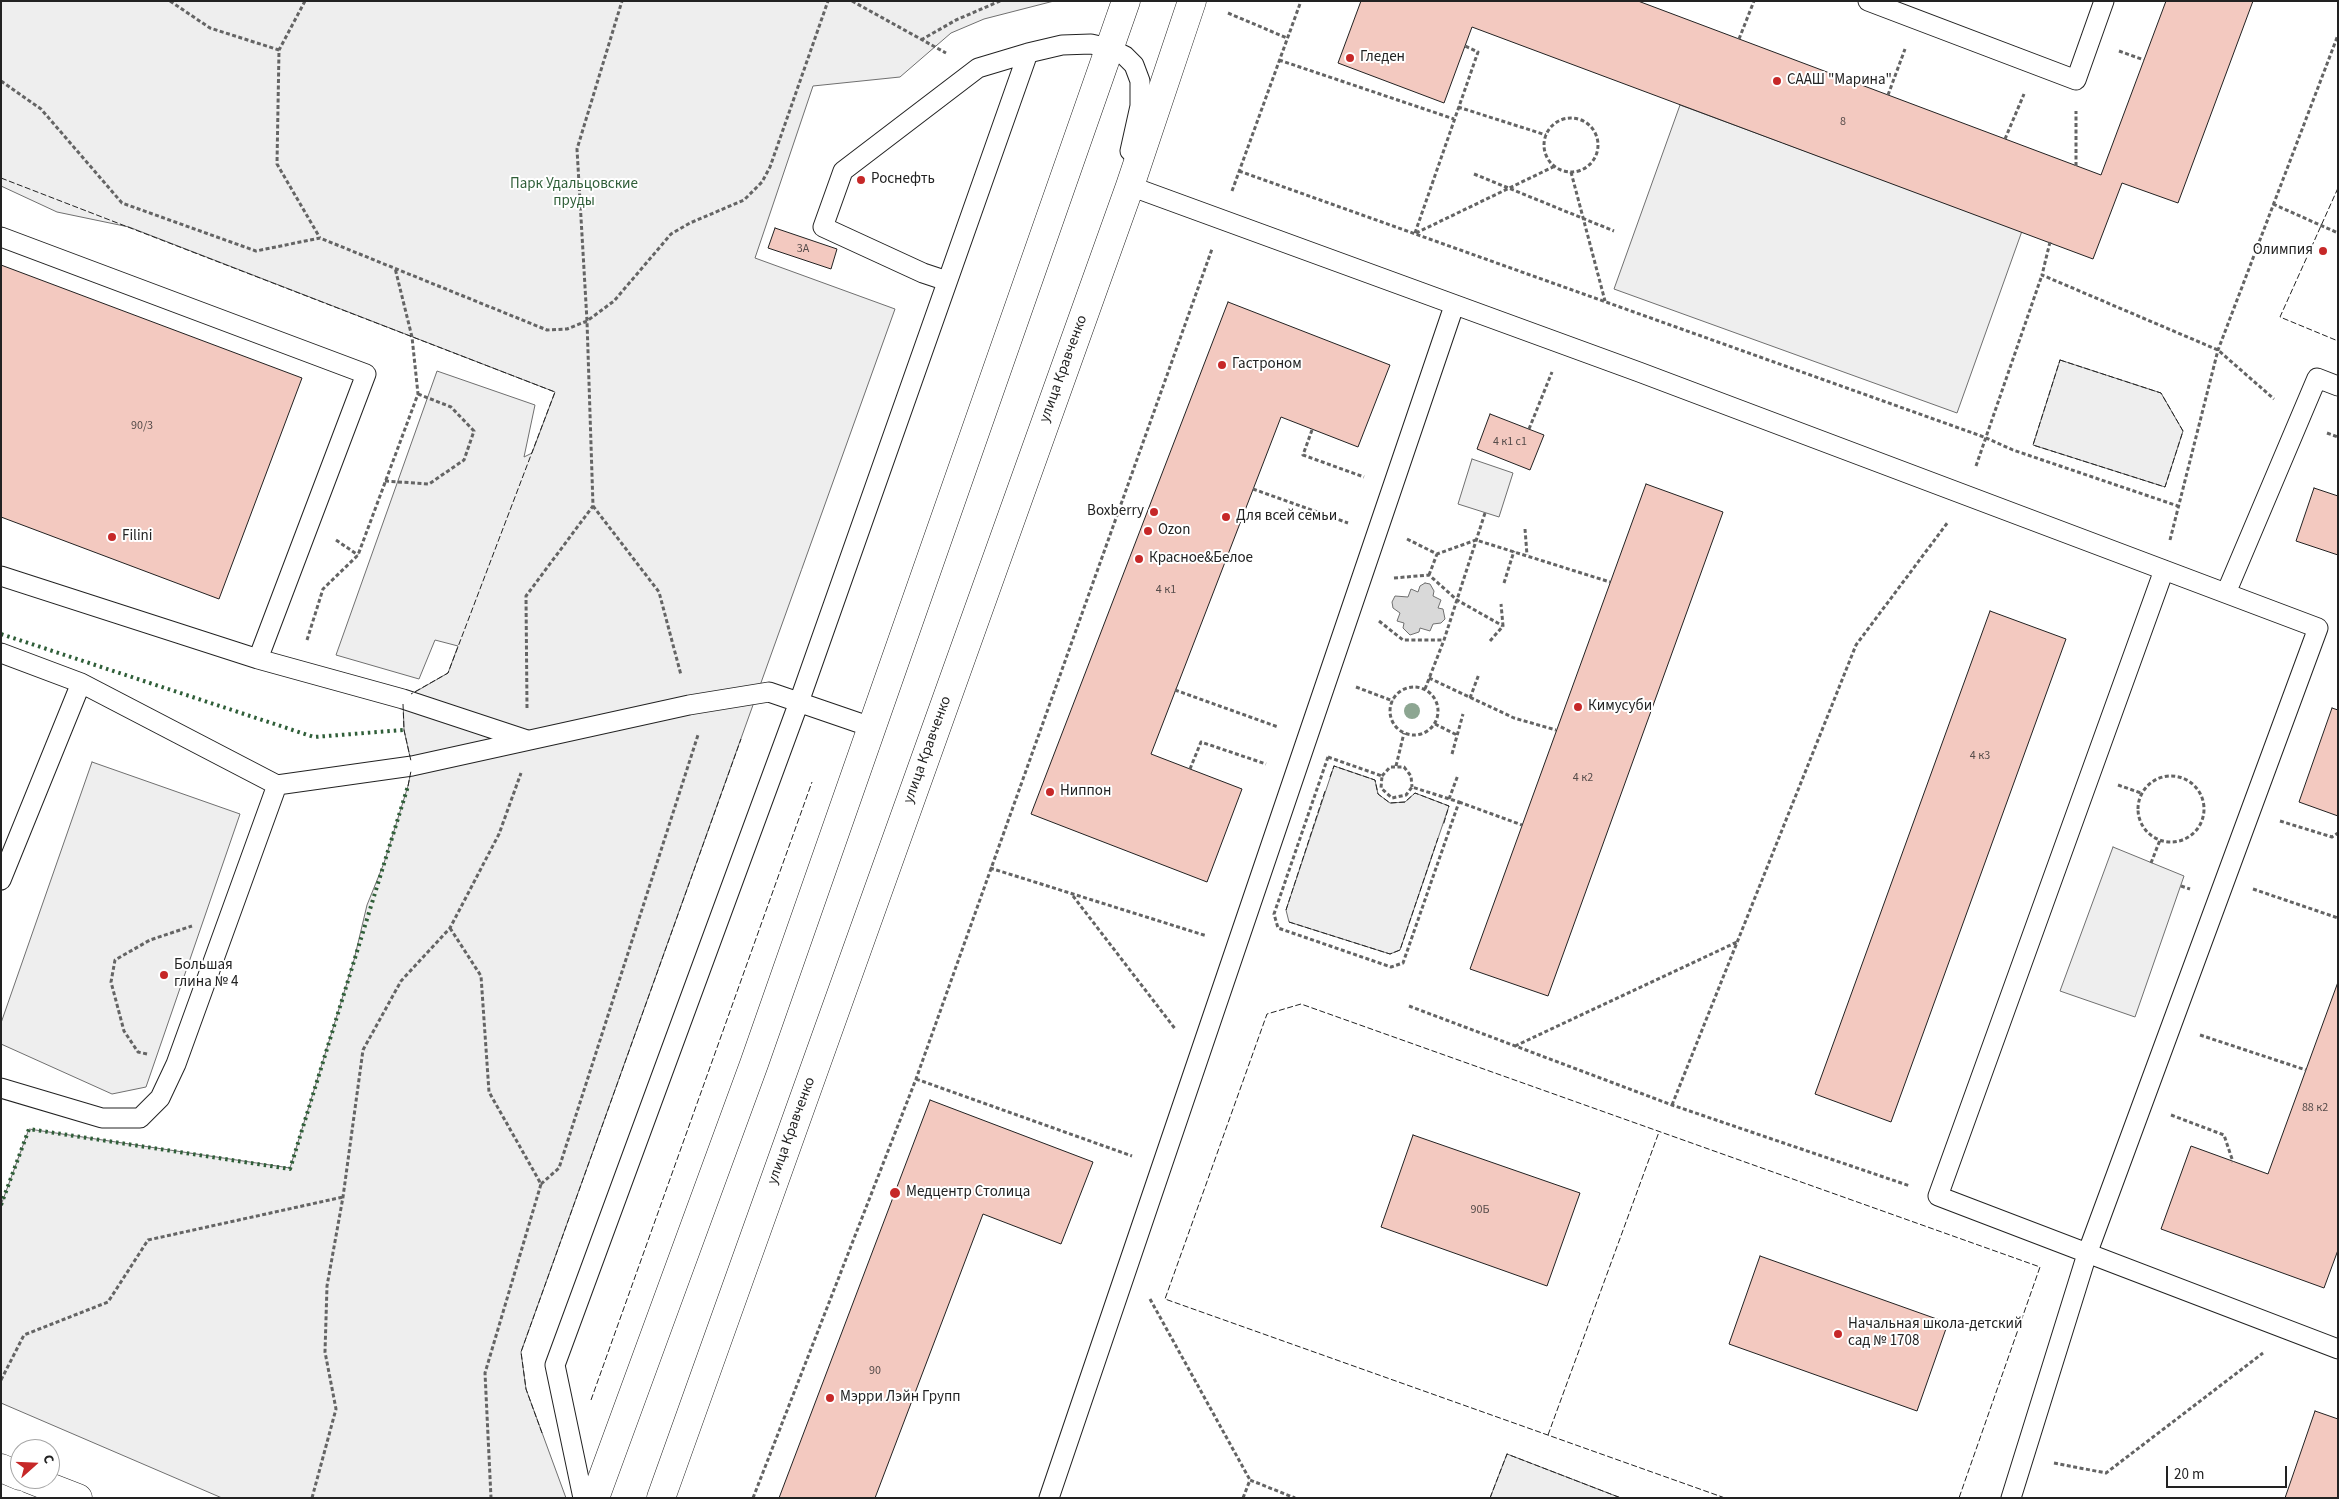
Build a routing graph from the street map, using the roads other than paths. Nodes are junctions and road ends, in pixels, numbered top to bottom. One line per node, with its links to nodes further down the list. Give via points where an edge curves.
1 (1126, 1): 5 (street)
2 (1192, 1): 7 (street, улица Кравченко)
3 (1868, 1): 4 (lane, via 2076,80)
4 (2104, 1)
5 (1109, 48): 6 (lane, via 1091,44 1062,45); 9 (lane, via 1134,65 1140,81 1140,106); 20 (street)
6 (1028, 53): 10 (lane); 10 (lane, via 978,68 843,171 823,227)
7 (1130, 186): 9 (street, улица Кравченко); 11 (lane)
8 (1, 236): 17 (lane, via 366,374)
9 (1107, 249): 31 (street, улица Кравченко)
10 (947, 281): 19 (lane)
11 (1454, 306): 13 (lane); 32 (lane)
12 (2338, 386): 15 (lane, via 2317,378)
13 (2164, 570): 15 (lane); 25 (lane, via 1938,1196)
14 (1, 576): 17 (lane)
15 (2226, 593): 25 (lane, via 2318,628)
16 (1, 654): 18 (lane)
17 (258, 660): 21 (lane, via 403,698)
18 (81, 683): 22 (lane); 23 (lane)
19 (799, 702): 20 (lane); 21 (lane, via 770,692 689,705); 29 (lane, via 555,1365)
20 (871, 726): 30 (street, via 754,1064)
21 (528, 740): 22 (lane, via 412,766)
22 (277, 785): 24 (lane, via 176,1064 160,1098 140,1118 102,1118)
23 (1, 880)
24 (1, 1088)
25 (2087, 1254): 26 (lane); 33 (lane)
26 (2338, 1349)
27 (55, 1489): 28 (street)
28 (78, 1498)
29 (583, 1498)
30 (595, 1498)
31 (661, 1498)
32 (1049, 1498)
33 (2011, 1498)

